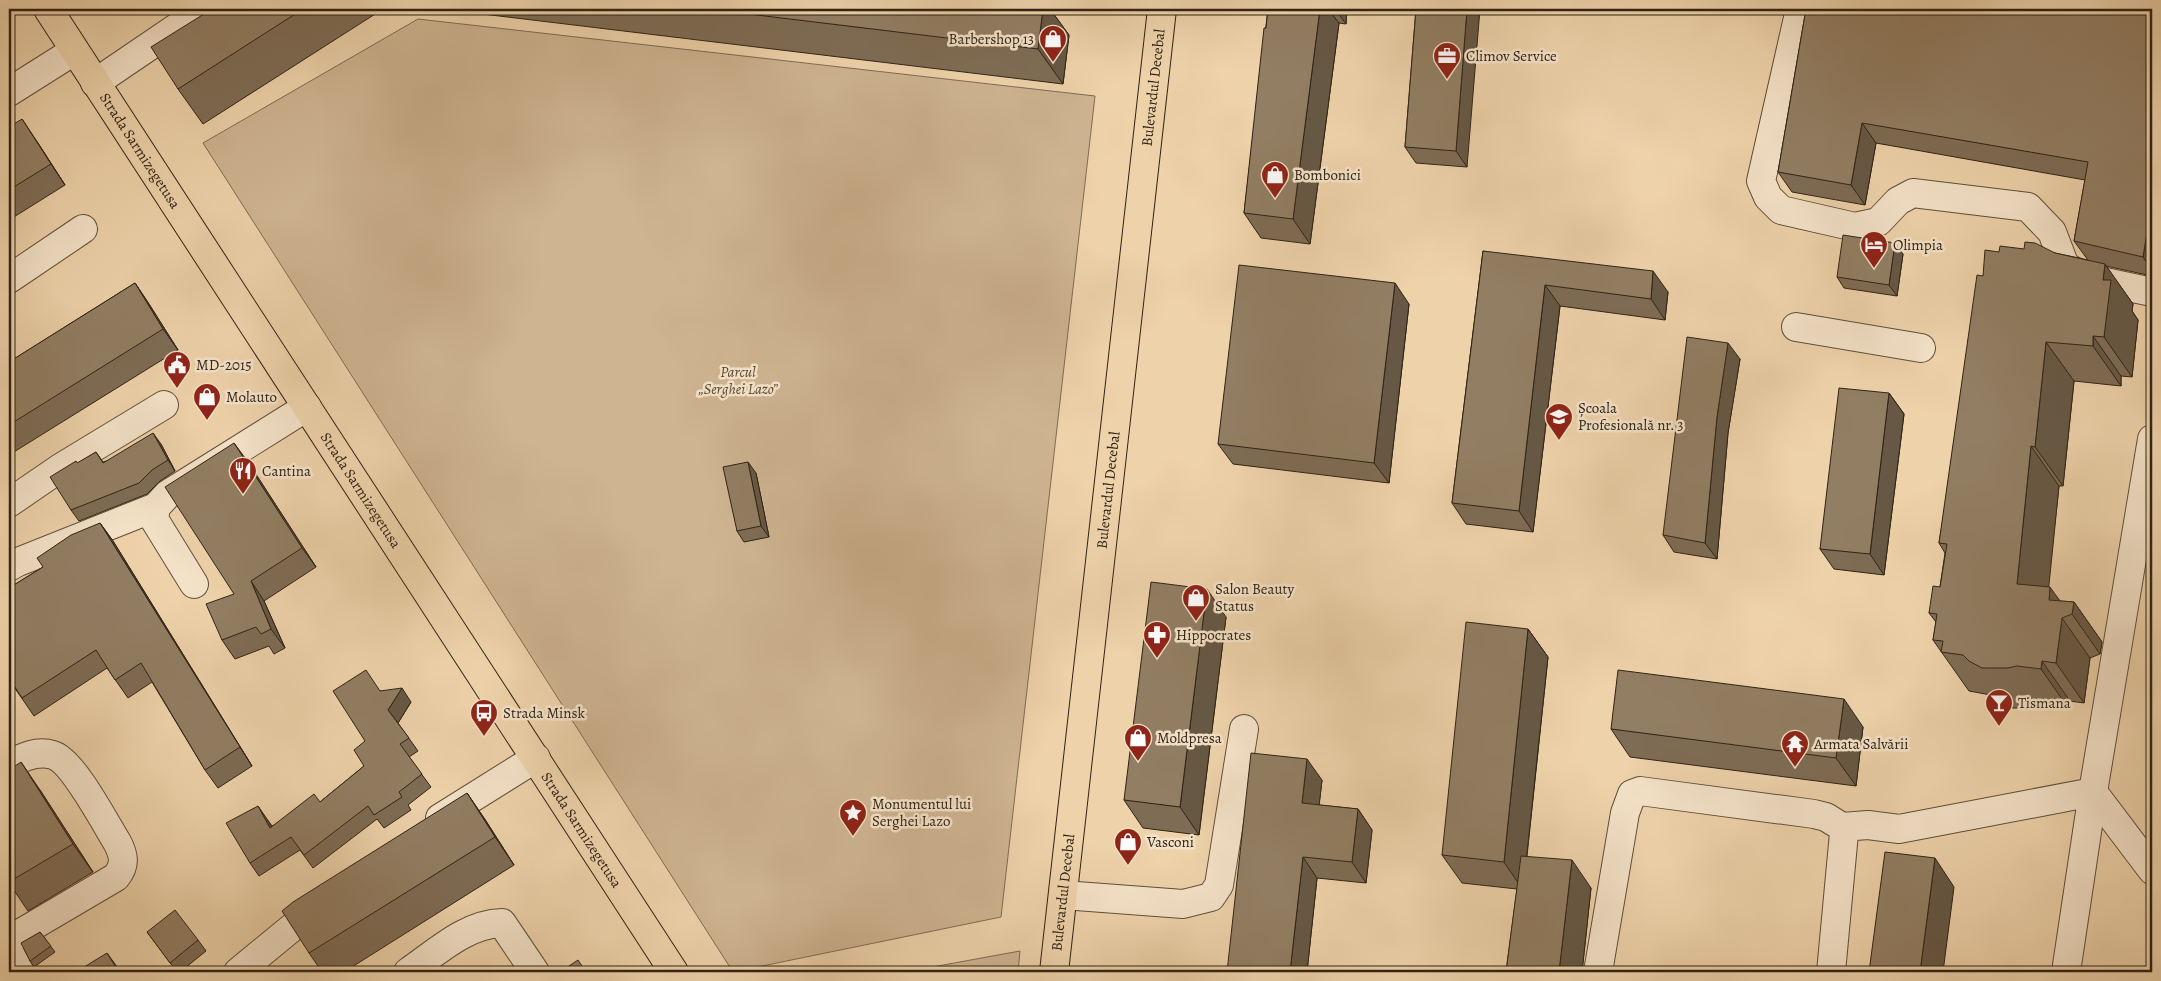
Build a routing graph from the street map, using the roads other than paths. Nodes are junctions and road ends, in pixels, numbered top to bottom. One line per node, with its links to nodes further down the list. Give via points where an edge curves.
1 (48, 9): 5 (main road, Strada Sarmizegetusa)
2 (204, 9): 6 (street)
3 (1162, 9): 28 (main road, Bulevardul Decebal)
4 (1800, 9): 10 (street, via 1761,180 1768,197 1781,210 1855,227 1878,222 1898,201 1913,193 2028,207 2052,232 2065,266 2086,278)
5 (74, 51): 6 (main road, Strada Sarmizegetusa); 7 (street)
6 (95, 83): 14 (main road, Strada Sarmizegetusa)
7 (9, 92)
8 (83, 230): 9 (street)
9 (9, 278)
10 (2152, 292)
11 (1796, 327): 12 (street)
12 (1921, 348)
13 (164, 405): 16 (street)
14 (306, 407): 17 (street, via 168,494); 21 (main road, Strada Sarmizegetusa)
15 (2152, 439): 23 (street)
16 (9, 503)
17 (156, 507): 18 (street); 19 (street, via 154,519)
18 (12, 559)
19 (194, 584)
20 (1244, 730): 28 (street, via 1218,886 1211,897 1183,904)
21 (536, 758): 25 (street); 35 (main road, Strada Sarmizegetusa)
22 (9, 765): 29 (street, via 34,753 53,755 63,760 117,842 124,863 116,877)
23 (2093, 792): 24 (street, via 1898,829 1868,825); 26 (street); 39 (street)
24 (1842, 827): 37 (street, via 1814,814 1640,791 1632,794 1621,832); 38 (street)
25 (416, 835)
26 (2152, 870)
27 (339, 891): 32 (street, via 308,913)
28 (1063, 894): 36 (main road, Bulevardul Decebal)
29 (9, 940)
30 (9, 952): 31 (street)
31 (20, 972)
32 (241, 972)
33 (408, 972): 34 (street, via 471,929 486,923 502,923)
34 (535, 972)
35 (674, 972)
36 (1054, 972)
37 (1598, 972)
38 (1831, 972)
39 (2066, 972)

